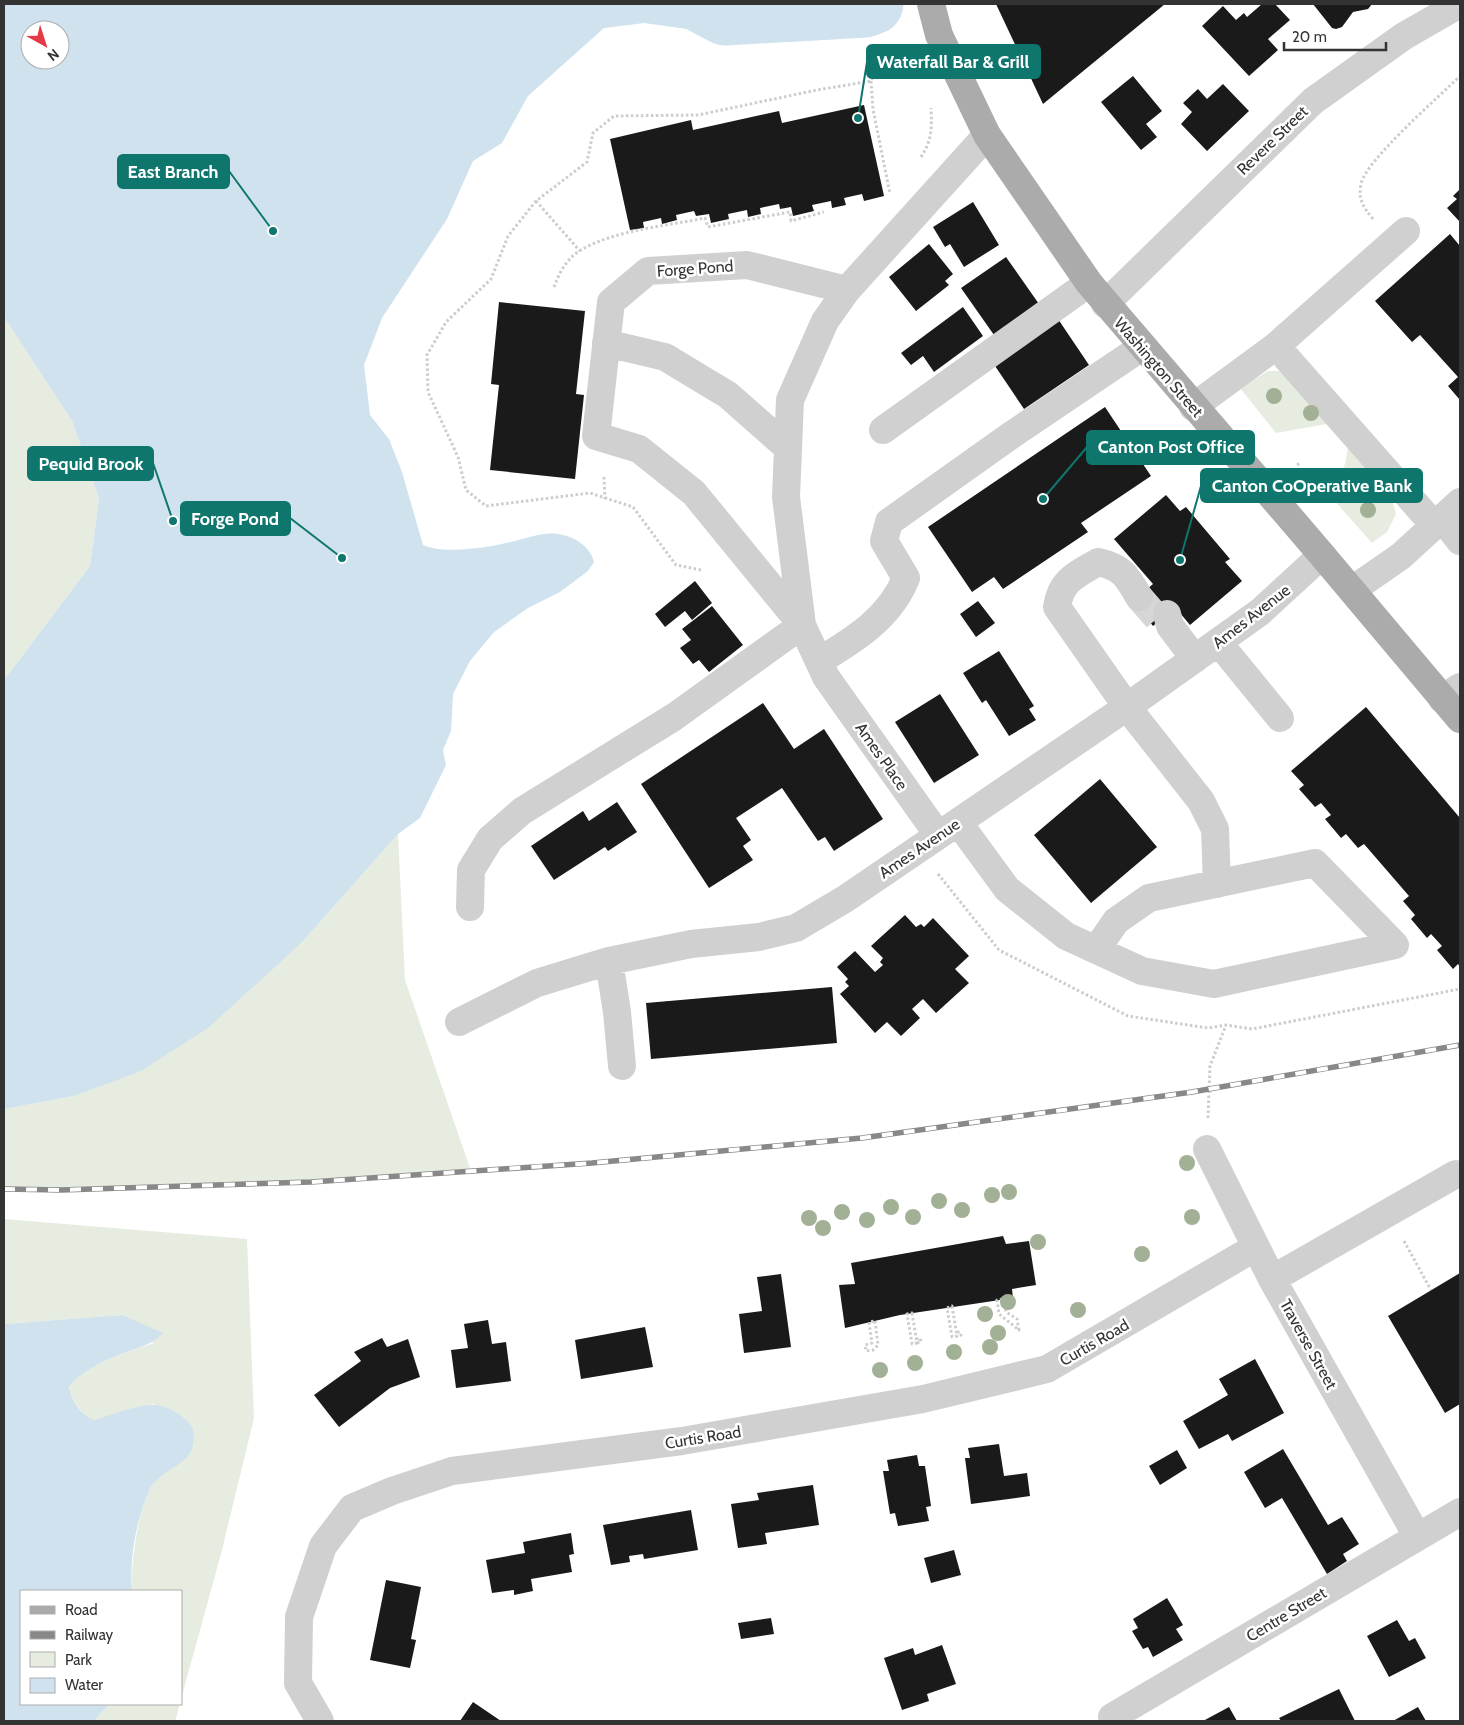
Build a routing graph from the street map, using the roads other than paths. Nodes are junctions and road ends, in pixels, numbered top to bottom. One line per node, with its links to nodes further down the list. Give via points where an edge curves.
1 (1460, 4): 6 (street, Revere Street, via 1404,36 1313,101)
2 (933, 10): 3 (main road, Washington Street, via 940,35)
3 (987, 135): 5 (street, Forge Pond); 6 (main road, Washington Street)
4 (1399, 236): 8 (street)
5 (847, 290): 7 (street, Forge Pond, via 747,265 648,271 611,302); 12 (street, Forge Pond, via 825,321 790,400)
6 (1097, 294): 9 (main road, Washington Street); 11 (street, Revere Street)
7 (606, 343): 12 (street, via 665,357 728,395); 19 (street, Forge Pond, via 596,436 639,448 694,493)
8 (1276, 346): 10 (street); 13 (street)
9 (1142, 347): 10 (main road, Washington Street); 22 (street, via 889,522 884,541 906,578 903,586 887,609)
10 (1193, 407): 15 (main road, Washington Street)
11 (883, 430)
12 (788, 448): 19 (street, Forge Pond, via 786,497)
13 (1446, 515): 14 (street); 17 (street, via 1401,556)
14 (1460, 540)
15 (1322, 555): 17 (main road, Washington Street); 20 (street, Ames Avenue, via 1260,612)
16 (1139, 589): 24 (street, via 1116,565 1098,562 1069,580 1059,592 1058,607)
17 (1352, 590): 23 (main road, Washington Street)
18 (1165, 620): 21 (street)
19 (802, 625): 22 (street, Forge Pond); 29 (street, via 674,717 516,817 490,839 471,870)
20 (1218, 642): 21 (street, Ames Avenue); 25 (street)
21 (1195, 659): 24 (street, Ames Avenue)
22 (823, 669): 27 (street, Ames Place)
23 (1451, 693): 26 (main road, Washington Street)
24 (1127, 707): 27 (street, Ames Avenue); 28 (street, via 1201,801 1215,829)
25 (1280, 718)
26 (1460, 719)
27 (948, 829): 30 (street, Ames Place, via 1007,889 1066,936); 31 (street, Ames Avenue, via 846,899 796,928)
28 (1217, 884): 30 (street, via 1149,898 1116,921); 30 (street, Ames Place, via 1315,863 1395,945 1214,984 1142,971)
29 (470, 907)
30 (1096, 950)
31 (609, 961): 32 (street, Ames Avenue, via 537,983); 33 (street)
32 (459, 1022)
33 (622, 1066)
34 (1207, 1148): 36 (street, Traverse Street)
35 (1456, 1174): 37 (street)
36 (1256, 1247): 37 (street, Traverse Street); 41 (street, Curtis Road, via 1047,1369 923,1399 673,1442 452,1471 352,1508 323,1546 298,1617 298,1683)
37 (1272, 1279): 39 (street, Traverse Street)
38 (1460, 1512): 39 (street, Centre Street)
39 (1417, 1536): 40 (street, Centre Street)
40 (1112, 1717)
41 (320, 1721)

